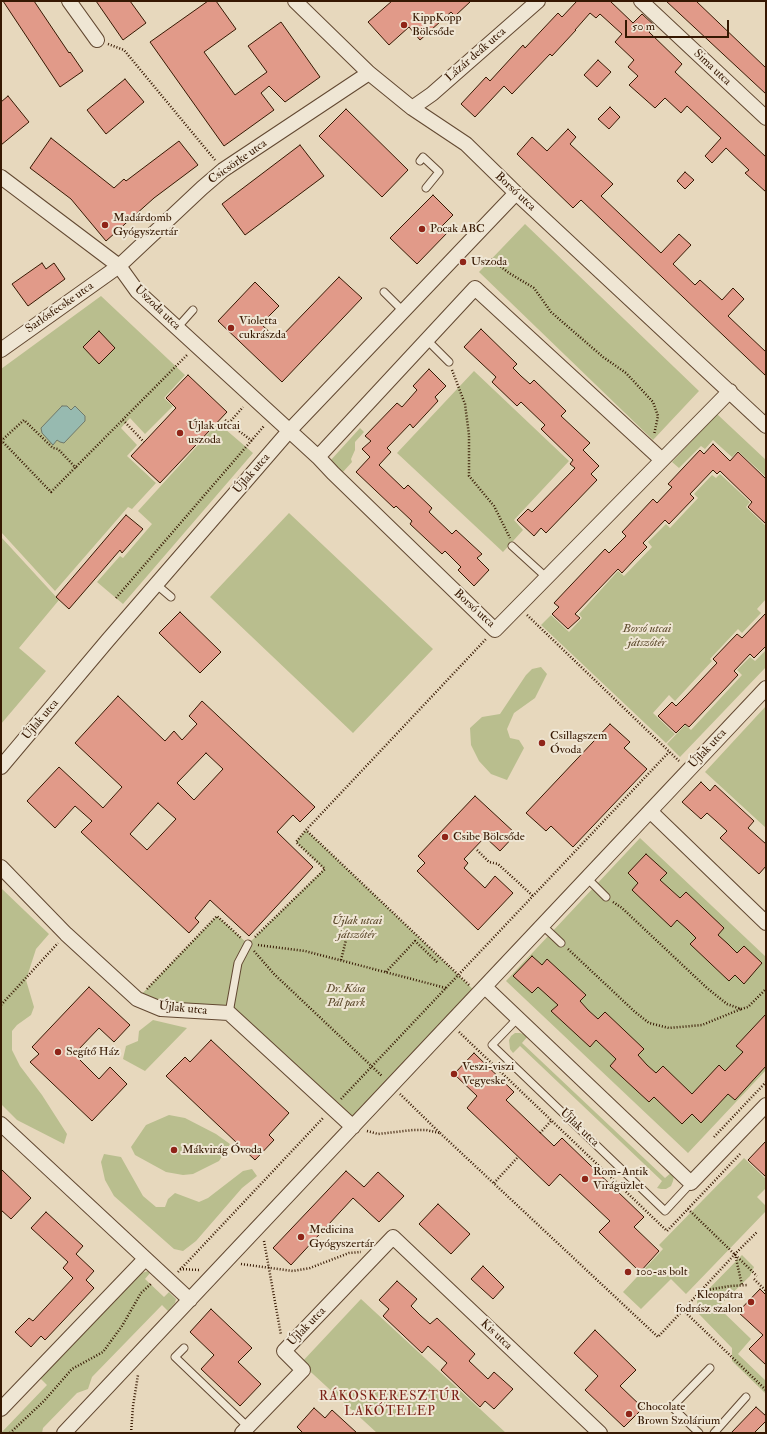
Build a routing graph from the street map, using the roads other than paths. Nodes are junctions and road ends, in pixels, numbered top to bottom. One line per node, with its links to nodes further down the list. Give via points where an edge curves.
1 (69, 1): 5 (street)
2 (294, 1): 6 (street, Borsó utca)
3 (538, 1): 7 (street, Lázár deák utca, via 432,94)
4 (641, 1): 8 (street, Sima utca)
5 (97, 40)
6 (369, 73): 7 (street, Borsó utca); 13 (street, Csicsörke utca, via 223,170 206,191)
7 (412, 108): 12 (street, Borsó utca, via 466,144)
8 (766, 118)
9 (420, 161): 11 (lane, via 424,157 440,172)
10 (1, 177): 13 (street, Uszoda utca)
11 (426, 188)
12 (516, 193): 16 (street, Újlak utca); 21 (street, Borsó utca)
13 (119, 266): 17 (street, Uszoda utca, via 137,291); 19 (street, Sarlósfecske utca)
14 (384, 292): 16 (lane)
15 (193, 310): 17 (lane)
16 (403, 312): 23 (street, Újlak utca)
17 (177, 328): 23 (street, Uszoda utca)
18 (427, 340): 20 (lane); 24 (street); 25 (street, via 475,288)
19 (1, 350)
20 (450, 362)
21 (730, 391): 22 (street, Borsó utca); 25 (street, Borsó utca)
22 (766, 426)
23 (289, 431): 24 (street, Borsó utca); 28 (street, Újlak utca)
24 (318, 457): 27 (street, Borsó utca, via 495,630)
25 (662, 460): 27 (street, Borsó utca)
26 (512, 546): 27 (lane)
27 (546, 577)
28 (157, 585): 29 (lane); 31 (street, Újlak utca)
29 (171, 597)
30 (766, 688): 32 (street, Újlak utca)
31 (1, 767)
32 (650, 810): 34 (street, Újlak utca); 36 (street)
33 (1, 867): 41 (street, Újlak utca, via 66,934 137,999 161,1009)
34 (587, 878): 35 (lane); 37 (street, Újlak utca)
35 (606, 896)
36 (766, 923)
37 (543, 926): 38 (lane); 40 (street, Újlak utca)
38 (561, 943)
39 (248, 944): 41 (lane, via 238,963)
40 (481, 990): 42 (street); 45 (street, Újlak utca)
41 (228, 1013): 45 (street)
42 (518, 1018): 46 (street); 46 (lane, Újlak utca, via 492,1045 665,1211)
43 (766, 1105): 46 (street, Újlak utca)
44 (1, 1124): 48 (street)
45 (353, 1127): 49 (street, Újlak utca)
46 (692, 1183)
47 (393, 1238): 54 (street, Újlak utca, via 284,1351 303,1370); 56 (street, Kis utca)
48 (145, 1259): 49 (street); 53 (street)
49 (190, 1300): 55 (street, Újlak utca)
50 (184, 1348): 54 (lane, via 175,1357)
51 (710, 1368): 57 (lane, via 672,1407)
52 (746, 1397): 58 (lane)
53 (1, 1409)
54 (249, 1431)
55 (64, 1433)
56 (600, 1433)
57 (699, 1433)
58 (714, 1433)

